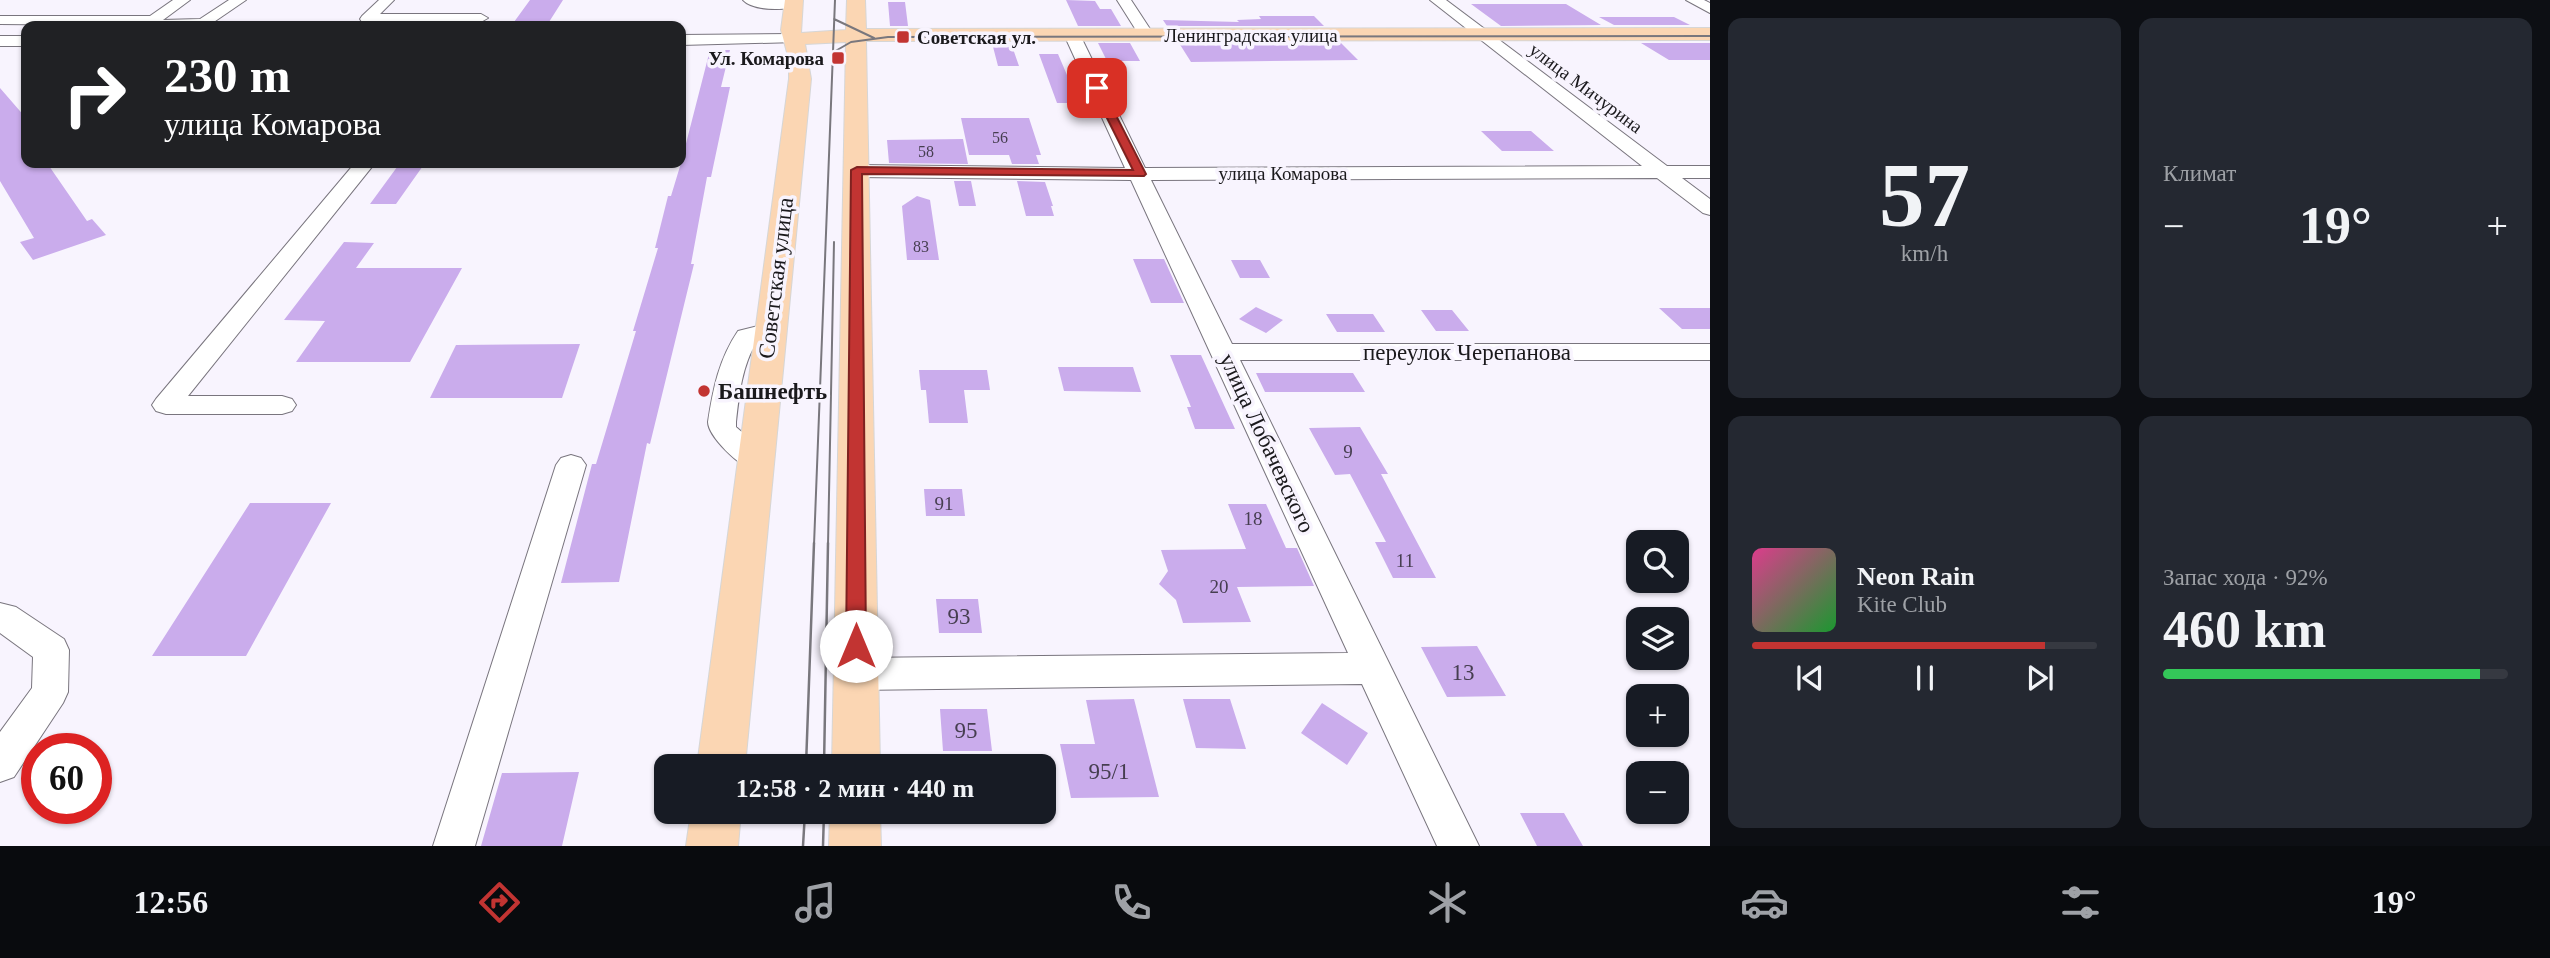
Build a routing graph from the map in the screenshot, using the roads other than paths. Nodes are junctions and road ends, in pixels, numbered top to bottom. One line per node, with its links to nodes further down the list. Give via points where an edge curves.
1 (183, 0): 16 (street)
2 (239, 0): 17 (street)
3 (387, 0): 12 (street, via 367,19)
4 (445, 0): 12 (street)
5 (750, 0): 10 (street)
6 (856, 0): 22 (main road)
7 (1124, 0): 19 (street)
8 (1437, 0): 20 (street, улица Мичурина)
9 (1693, 0): 11 (street)
10 (794, 1): 21 (main road, Советская улица)
11 (1710, 9)
12 (429, 18): 13 (street)
13 (482, 18)
14 (0, 20): 15 (street)
15 (37, 21)
16 (152, 21)
17 (206, 21)
18 (1710, 34): 20 (main road, Ленинградская улица)
19 (1146, 35): 20 (main road, Ленинградская улица); 22 (main road, Ленинградская улица)
20 (1487, 38): 24 (main road, Ленинградская улица); 27 (main road, Ленинградская улица); 30 (street, улица Мичурина)
21 (792, 39): 22 (main road, Ленинградская улица); 23 (street, Ленинградская улица); 41 (main road, Советская улица, via 800,79)
22 (856, 39): 27 (main road, Ленинградская улица); 29 (main road)
23 (686, 40)
24 (1710, 40)
25 (0, 41): 26 (street)
26 (21, 41)
27 (1075, 41): 32 (street, улица Лобачевского)
28 (361, 168): 36 (street, via 166,405)
29 (857, 170): 32 (street, улица Комарова); 40 (main road)
30 (1661, 172): 31 (street, улица Комарова); 32 (street, улица Комарова); 33 (street, улица Мичурина)
31 (1710, 172)
32 (1140, 174): 34 (street, улица Лобачевского)
33 (1710, 209)
34 (1224, 352): 35 (street, переулок Черепанова); 39 (street, улица Лобачевского)
35 (1710, 352)
36 (282, 405)
37 (571, 465): 46 (street)
38 (0, 617): 43 (street, via 51,650 50,692)
39 (1374, 668): 40 (street); 49 (street, улица Лобачевского)
40 (856, 674): 42 (main road)
41 (722, 754)
42 (856, 754)
43 (0, 764)
44 (715, 824): 47 (main road)
45 (855, 824): 48 (main road)
46 (454, 846)
47 (712, 846)
48 (855, 846)
49 (1458, 846)

